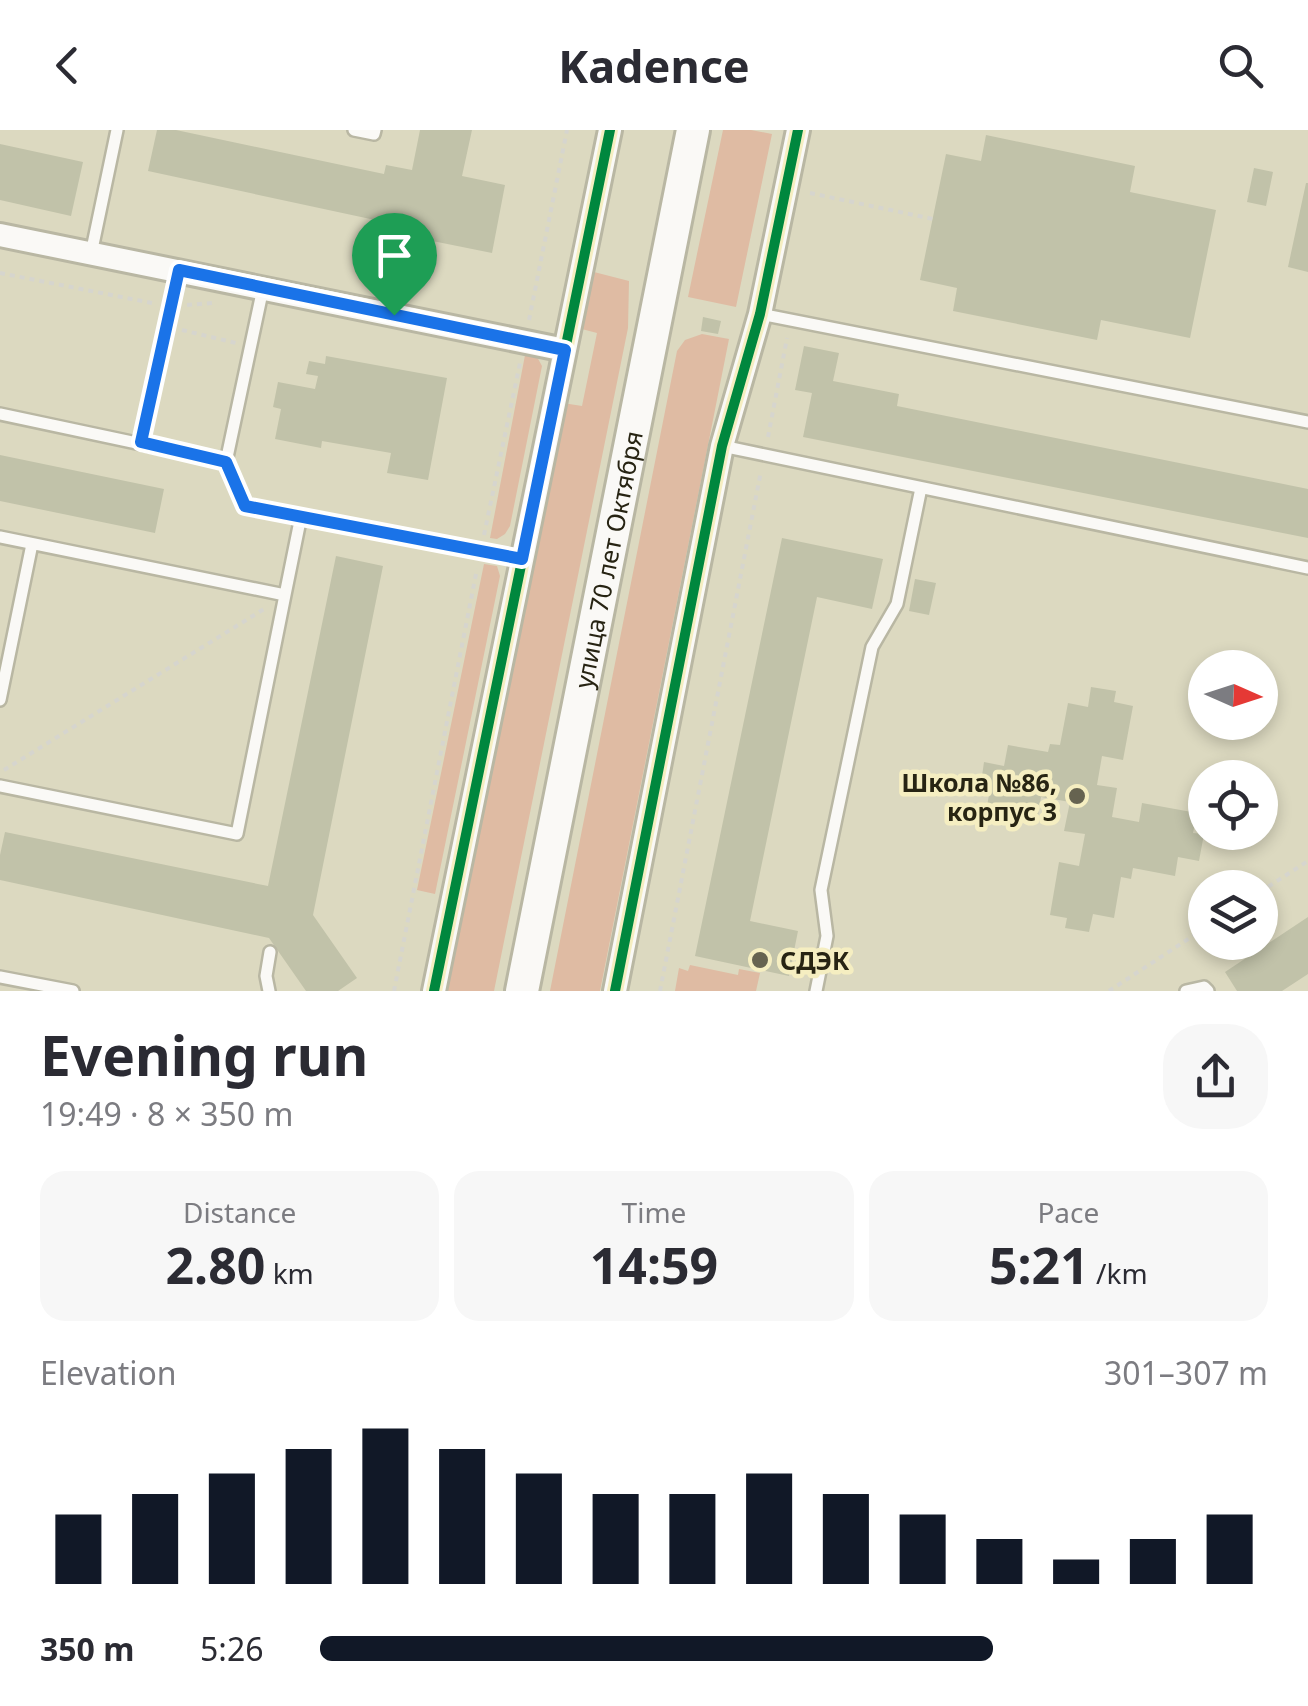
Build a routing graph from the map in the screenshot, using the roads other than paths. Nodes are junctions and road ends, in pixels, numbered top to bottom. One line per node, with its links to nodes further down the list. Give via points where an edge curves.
1 (117, 130): 8 (lane)
2 (354, 130): 3 (lane)
3 (375, 130)
4 (610, 130): 12 (street)
5 (693, 130): 32 (main road, улица 70 лет Октября)
6 (798, 130): 11 (street)
7 (0, 235): 8 (street)
8 (91, 254): 9 (street)
9 (179, 270): 10 (street); 15 (lane)
10 (263, 288): 12 (street); 17 (lane)
11 (760, 314): 14 (lane); 16 (street)
12 (565, 350): 22 (street)
13 (0, 414): 15 (lane)
14 (1308, 422)
15 (141, 442): 17 (lane)
16 (722, 446): 18 (lane); 33 (street)
17 (226, 462): 19 (lane, via 245,506)
18 (921, 488): 23 (lane); 34 (lane, via 897,604 872,647 820,890 827,936)
19 (300, 516): 22 (lane); 24 (lane)
20 (0, 537): 21 (lane)
21 (32, 544): 24 (lane); 25 (lane)
22 (522, 559): 31 (street)
23 (1308, 568)
24 (285, 596): 26 (lane, via 236,834)
25 (0, 700)
26 (0, 786)
27 (270, 952): 30 (lane)
28 (0, 977): 29 (lane)
29 (72, 991)
30 (269, 991)
31 (434, 991)
32 (522, 991)
33 (615, 991)
34 (816, 991)
35 (1186, 991): 36 (lane)
36 (1208, 991)

